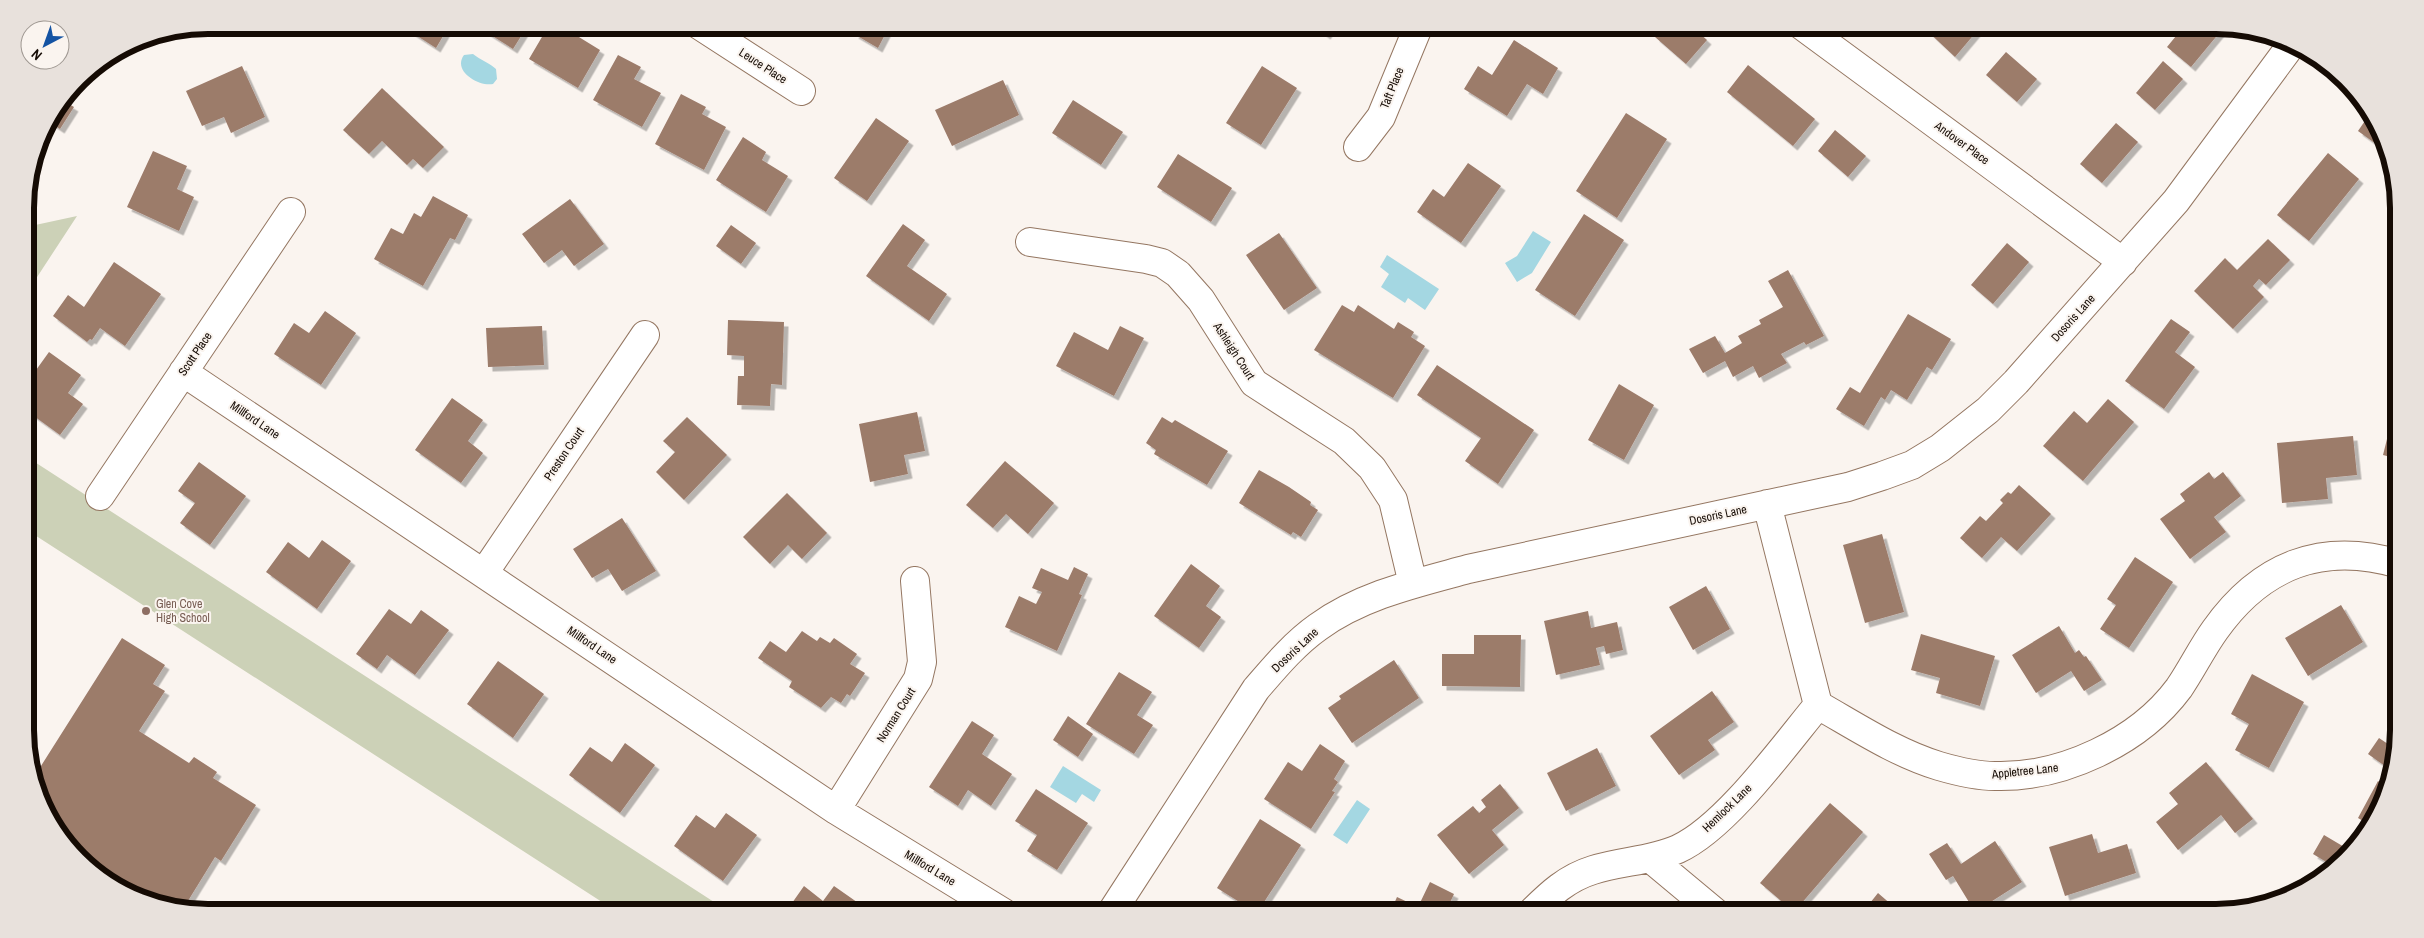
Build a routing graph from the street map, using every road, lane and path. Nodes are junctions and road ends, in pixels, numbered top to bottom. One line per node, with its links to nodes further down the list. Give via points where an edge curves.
1 (713, 34): 5 (street, Leuce Place)
2 (1415, 34): 6 (street, Taft Place, via 1381,117)
3 (1813, 34): 9 (street, Andover Place)
4 (2288, 50): 9 (street, Dosoris Lane, via 2176,201)
5 (802, 90)
6 (1358, 147)
7 (291, 212): 11 (street, Scott Place)
8 (1030, 242): 17 (street, Ashleigh Court, via 1146,258 1162,263 1178,274 1201,300 1254,382 1344,441 1372,468 1392,500)
9 (2123, 262): 13 (street, Dosoris Lane, via 2016,382 1988,410 1940,448 1912,465 1882,476 1848,487)
10 (645, 335): 15 (street, Preston Court)
11 (183, 372): 12 (street, Scott Place); 15 (street, Millford Lane)
12 (100, 496)
13 (1767, 504): 17 (street, Dosoris Lane); 18 (street)
14 (2390, 561): 18 (street, Appletree Lane, via 2377,557 2334,554 2285,567 2253,586 2215,629 2178,688 2148,721 2097,755 2054,770 1994,776 1939,766 1899,751)
15 (484, 573): 19 (street, Millford Lane)
16 (915, 580): 19 (street, Norman Court, via 922,662 918,679)
17 (1413, 584): 22 (street, Dosoris Lane, via 1368,599 1318,627 1285,656 1256,689)
18 (1818, 704): 20 (street, Hemlock Lane, via 1762,773 1710,827 1679,849)
19 (836, 810): 21 (street, Millford Lane)
20 (1650, 858): 23 (street, Hemlock Lane, via 1583,874 1554,889); 24 (street)
21 (989, 904)
22 (1117, 904)
23 (1540, 904)
24 (1705, 904)

